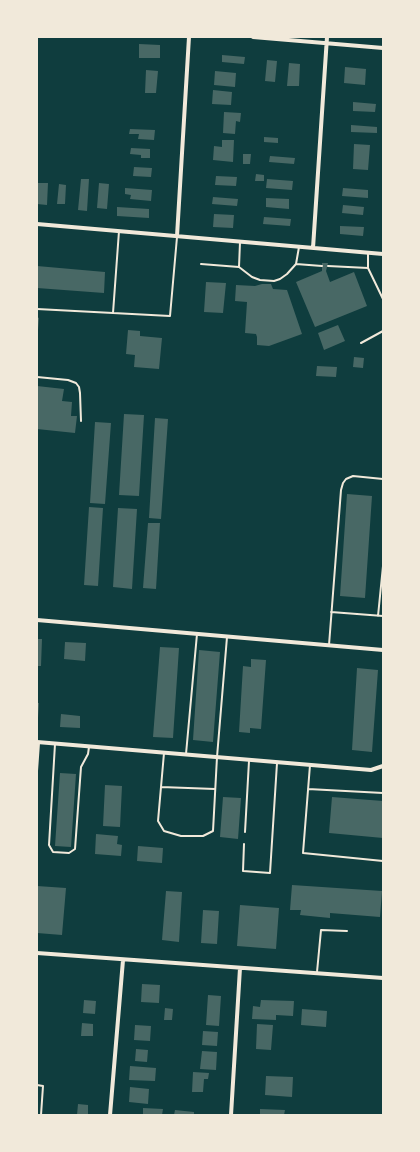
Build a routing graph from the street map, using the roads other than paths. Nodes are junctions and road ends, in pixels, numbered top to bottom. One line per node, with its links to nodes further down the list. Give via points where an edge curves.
1 (189, 37): 8 (street)
2 (253, 37): 4 (street)
3 (327, 37): 4 (street)
4 (326, 43): 5 (street); 11 (street)
5 (383, 48)
6 (37, 224): 7 (street)
7 (119, 231): 8 (street); 22 (lane)
8 (177, 236): 9 (street); 22 (lane, via 170,316)
9 (240, 242): 10 (street); 18 (lane)
10 (299, 247): 11 (street); 15 (lane)
11 (313, 248): 12 (street)
12 (368, 253): 13 (street); 19 (lane)
13 (383, 254)
14 (201, 264): 18 (lane)
15 (296, 264): 16 (lane); 18 (lane, via 287,274 274,281 260,280)
16 (322, 266)
17 (328, 266): 19 (lane)
18 (239, 267)
19 (368, 268): 20 (lane)
20 (383, 299)
21 (37, 309): 22 (lane)
22 (113, 313)
23 (383, 331): 24 (lane)
24 (361, 344)
25 (37, 377): 26 (lane, via 76,383 80,393)
26 (81, 421)
27 (383, 479): 29 (lane, via 353,476 346,479 340,490)
28 (383, 566): 30 (lane)
29 (331, 612): 30 (lane); 35 (lane)
30 (378, 616): 31 (lane)
31 (383, 616)
32 (37, 620): 33 (street)
33 (197, 634): 34 (street); 41 (lane)
34 (227, 636): 35 (street); 42 (lane)
35 (329, 645): 36 (street)
36 (383, 650)
37 (38, 743): 38 (street); 47 (lane)
38 (54, 744): 39 (street); 39 (lane, via 49,845 53,852 69,853 75,849 81,767)
39 (89, 747): 40 (street)
40 (164, 753): 41 (street); 48 (lane)
41 (186, 754): 42 (street)
42 (217, 757): 43 (street); 49 (lane)
43 (249, 760): 44 (street); 52 (lane)
44 (277, 762): 45 (street); 53 (lane, via 270,873 243,871)
45 (310, 765): 46 (street, via 371,770); 50 (lane)
46 (383, 766): 51 (lane)
47 (37, 771)
48 (161, 787): 49 (lane); 49 (lane, via 158,822 164,831 181,836 203,836 213,831)
49 (216, 789)
50 (308, 789): 51 (lane); 54 (lane, via 303,853)
51 (383, 793)
52 (245, 832)
53 (244, 844)
54 (383, 861)
55 (347, 931): 59 (lane, via 321,930)
56 (37, 953): 57 (street)
57 (123, 960): 58 (street); 63 (street)
58 (240, 968): 59 (street); 64 (street)
59 (317, 974): 60 (street)
60 (383, 978)
61 (37, 1086): 62 (lane, via 43,1086)
62 (41, 1115)
63 (110, 1115)
64 (231, 1115)

